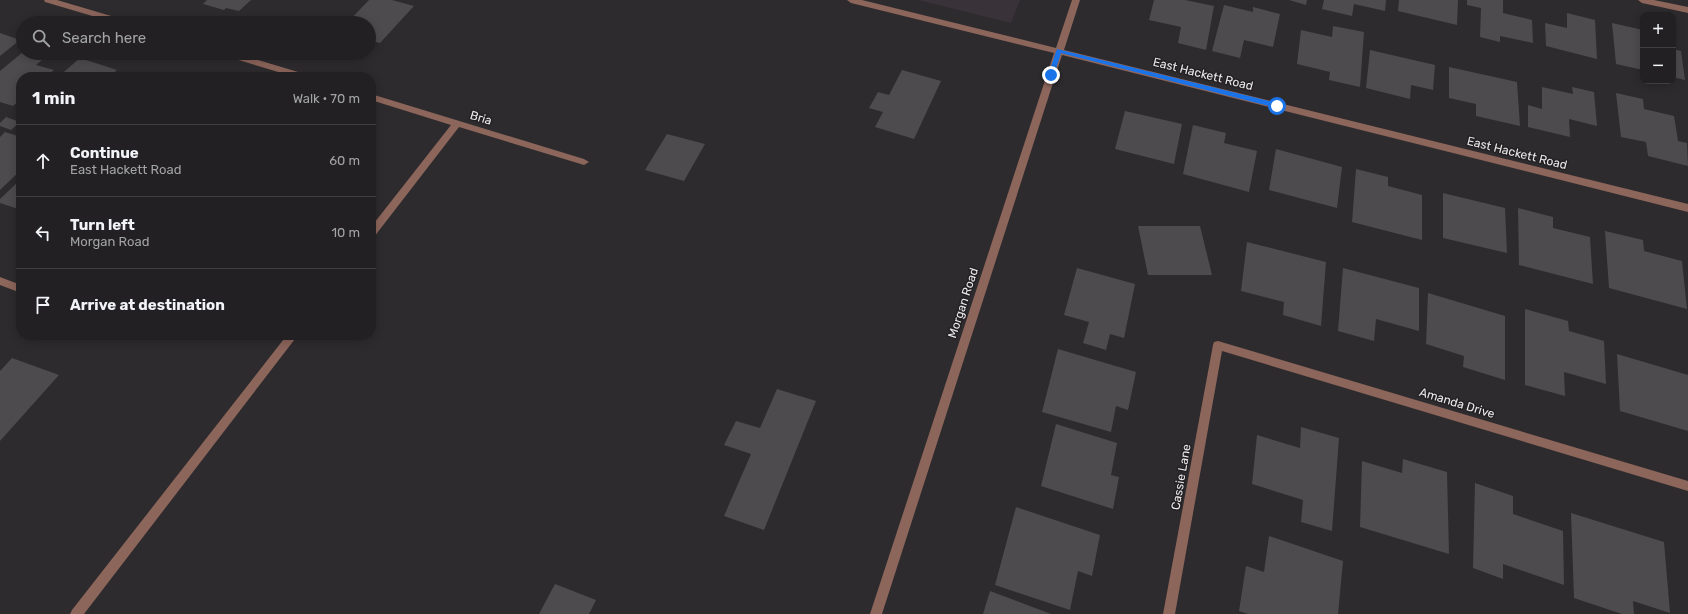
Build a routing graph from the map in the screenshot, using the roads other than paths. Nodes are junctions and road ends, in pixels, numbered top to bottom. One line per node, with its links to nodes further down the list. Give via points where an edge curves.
1 (48, 0): 5 (street)
2 (851, 0): 8 (street, East Hackett Road)
3 (1076, 0): 8 (street, Morgan Road)
4 (1642, 0): 6 (street)
5 (69, 3): 7 (street)
6 (1688, 10)
7 (105, 16)
8 (1059, 50): 14 (street, East Hackett Road); 22 (street, Morgan Road)
9 (248, 60): 10 (street)
10 (288, 72)
11 (376, 98): 12 (street, Bria)
12 (458, 123): 13 (street, Bria); 15 (street)
13 (584, 162)
14 (1688, 208)
15 (376, 228)
16 (0, 281): 17 (street)
17 (16, 287)
18 (289, 340): 21 (street)
19 (1218, 345): 20 (street, Amanda Drive); 23 (street, Cassie Lane)
20 (1688, 486)
21 (76, 614)
22 (876, 614)
23 (1169, 614)

